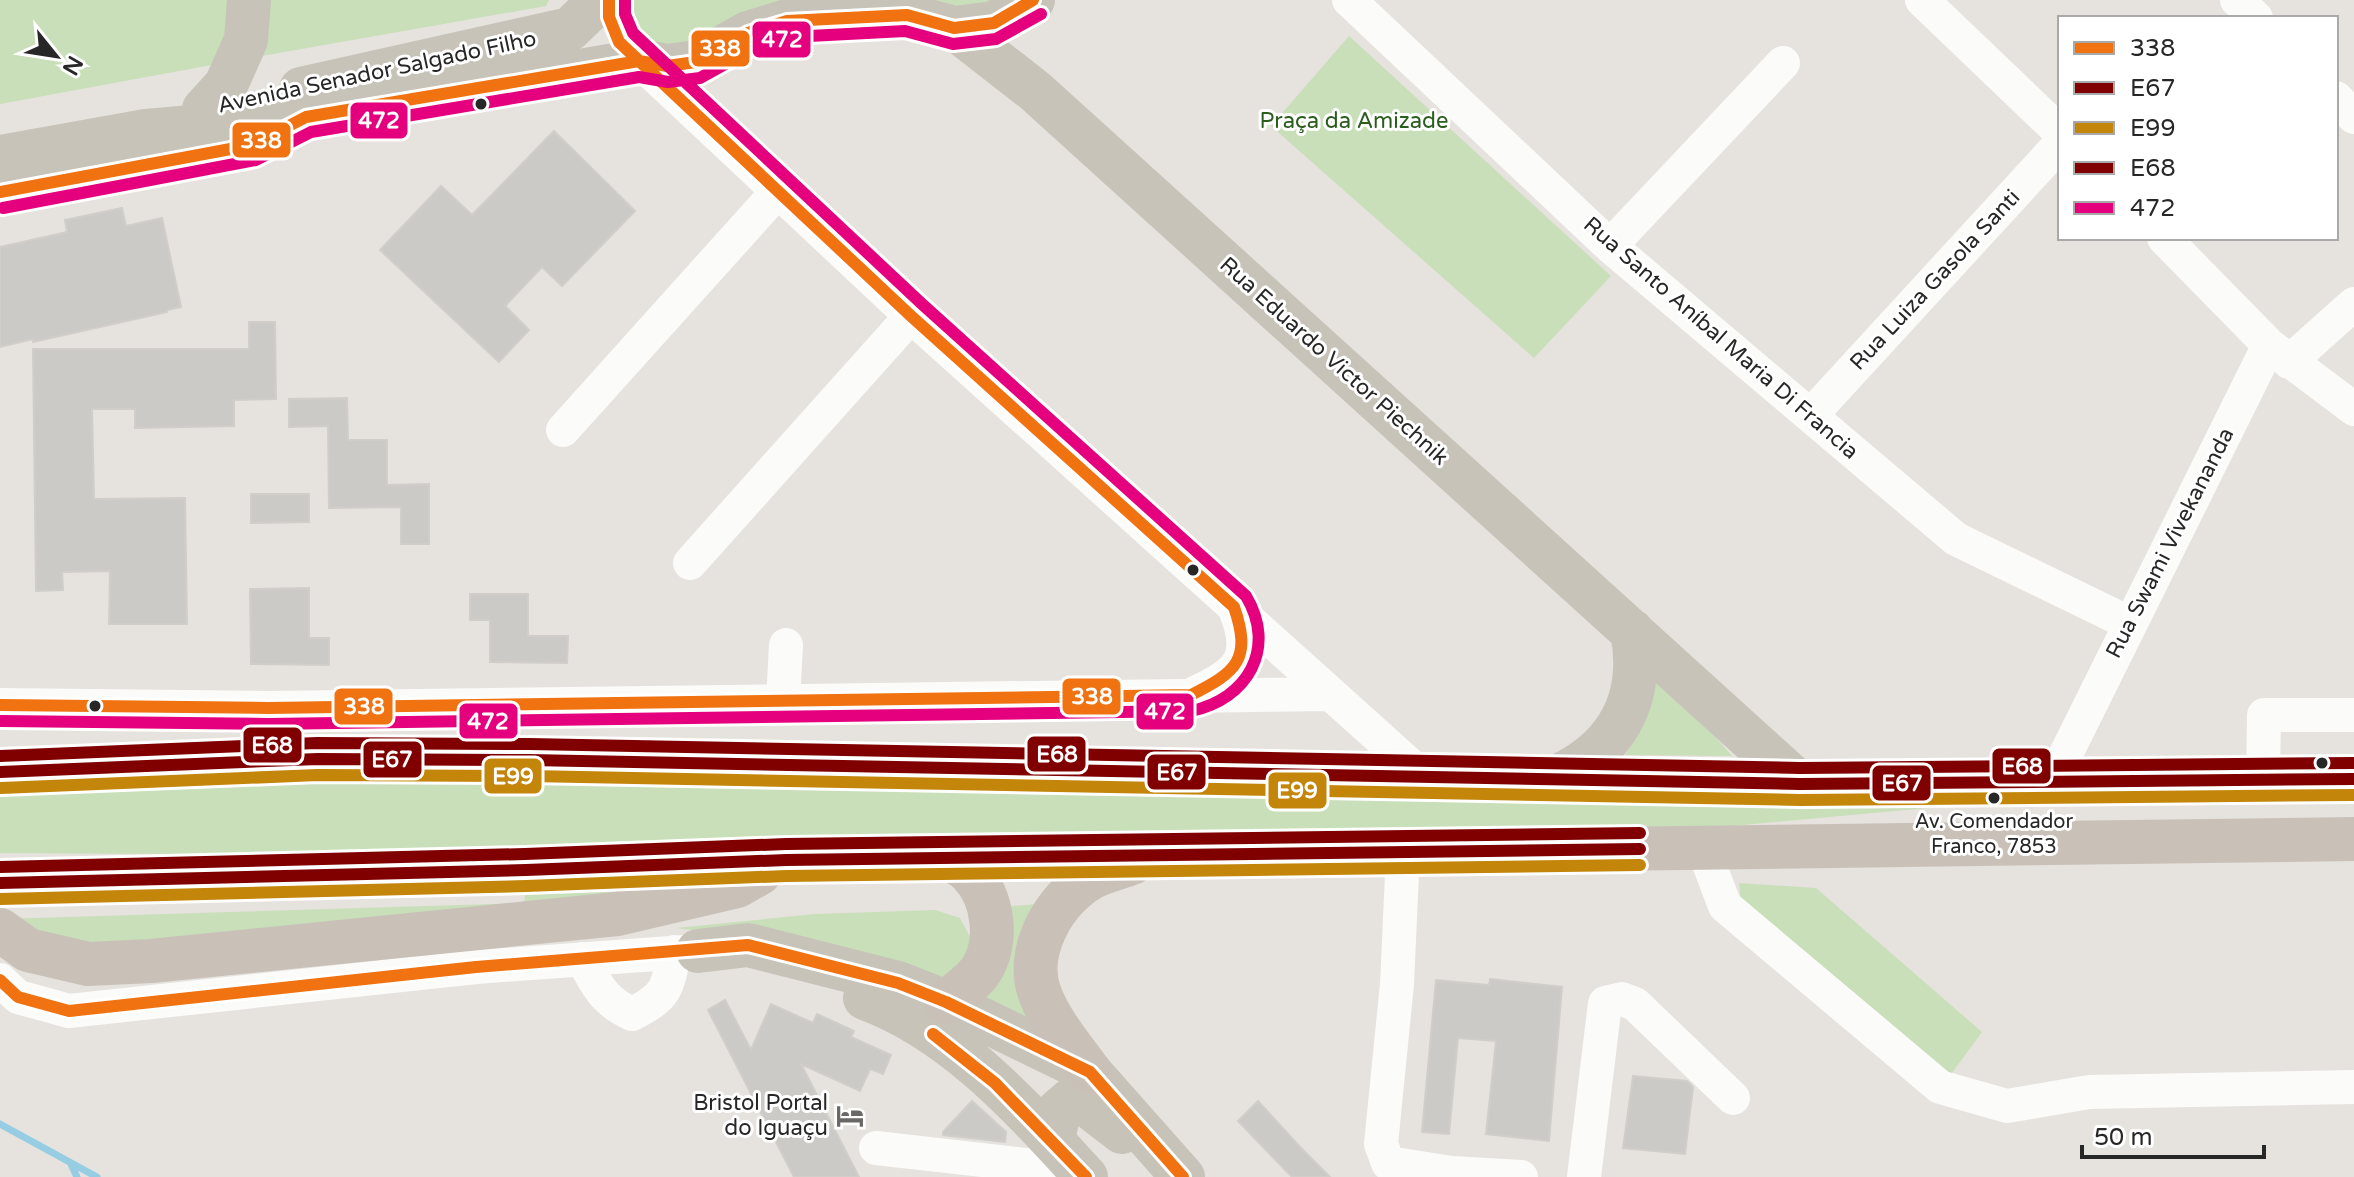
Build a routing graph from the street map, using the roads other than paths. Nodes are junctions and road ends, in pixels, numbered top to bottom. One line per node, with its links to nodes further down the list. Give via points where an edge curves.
1 (249, 0): 14 (main road, via 246,40 226,85)
2 (600, 0): 14 (main road, Avenida Senador Salgado Filho, via 570,29)
3 (609, 0): 10 (main road, via 619,42)
4 (1349, 0): 24 (street, Rua Santo Aníbal Maria Di Francia)
5 (1922, 0): 17 (street)
6 (2237, 0): 8 (street)
7 (1025, 3): 9 (main road, Avenida Senador Salgado Filho, via 994,23); 12 (main road, via 1020,43)
8 (2254, 16)
9 (954, 28): 10 (main road, Avenida Senador Salgado Filho, via 907,15 787,21 748,33 696,62 667,66); 12 (main road, Rua Eduardo Victor Piechnik)
10 (639, 61): 15 (main road, Avenida Senador Salgado Filho); 21 (street)
11 (1783, 63): 24 (street)
12 (1035, 91): 34 (main road, Rua Eduardo Victor Piechnik)
13 (2338, 100): 16 (street)
14 (204, 109): 18 (main road, Avenida Senador Salgado Filho)
15 (306, 117): 18 (main road, Avenida Senador Salgado Filho); 22 (main road, via 252,145)
16 (2354, 117)
17 (2058, 130)
18 (146, 131): 20 (main road, Avenida Senador Salgado Filho)
19 (2058, 146): 29 (street, Rua Luiza Gasola Santi)
20 (0, 157)
21 (778, 191): 26 (street); 30 (street)
22 (0, 192)
23 (2166, 240): 27 (street)
24 (1610, 246): 29 (street, Rua Santo Aníbal Maria Di Francia)
25 (2354, 304): 27 (street)
26 (911, 316): 31 (street); 32 (street)
27 (2279, 354): 28 (street); 33 (street, Rua Swami Vivekananda)
28 (2354, 409)
29 (1811, 415): 33 (street, Rua Santo Aníbal Maria Di Francia, via 1956,539)
30 (563, 430)
31 (690, 563)
32 (1234, 607): 36 (street); 37 (street, via 1244,630 1236,668)
33 (2129, 623): 46 (street, Rua Swami Vivekananda)
34 (1632, 631): 45 (main road, via 1635,676 1621,720 1604,747 1574,770); 47 (main road, Rua Eduardo Victor Piechnik)
35 (786, 645): 38 (street)
36 (1331, 694): 37 (street); 42 (street)
37 (1191, 695): 38 (street)
38 (783, 701): 39 (street, via 268,708)
39 (0, 705)
40 (2354, 715): 44 (street, via 2264,715)
41 (0, 772): 42 (highway, via 318,759)
42 (1422, 776): 45 (highway)
43 (2354, 779): 44 (highway)
44 (2263, 780): 46 (highway)
45 (1547, 781): 47 (highway)
46 (2052, 782): 47 (highway)
47 (1800, 784)
48 (2354, 839): 49 (highway)
49 (1703, 848): 50 (highway); 61 (street, via 1725,906 1940,1087 2007,1106 2089,1092)
50 (1403, 852): 51 (highway); 67 (street, via 1381,1144 1388,1163)
51 (1150, 856): 52 (highway); 60 (highway, via 1091,878 1063,901 1040,942 1039,991 1052,1020)
52 (949, 858): 53 (highway); 59 (highway, via 970,873 992,922 991,946 981,971)
53 (786, 860): 54 (highway); 55 (highway, via 737,886 617,914 151,961 88,964 28,950)
54 (0, 883)
55 (0, 930)
56 (686, 952): 57 (street); 57 (street, via 656,1003 632,1014 613,1005); 59 (main road, via 748,945 898,983); 64 (main road, via 818,980 897,1010 955,1049 1008,1095)
57 (582, 959): 58 (street, via 69,1011 18,997)
58 (0, 980)
59 (946, 1002): 60 (main road)
60 (1090, 1072): 66 (main road)
61 (2354, 1087)
62 (1733, 1098): 68 (street, via 1635,1004 1622,999 1605,1003)
63 (876, 1148): 64 (street)
64 (1073, 1163): 65 (main road, via 1059,1110 1072,1099)
65 (1176, 1177)
66 (1183, 1177)
67 (1521, 1177)
68 (1584, 1177)

